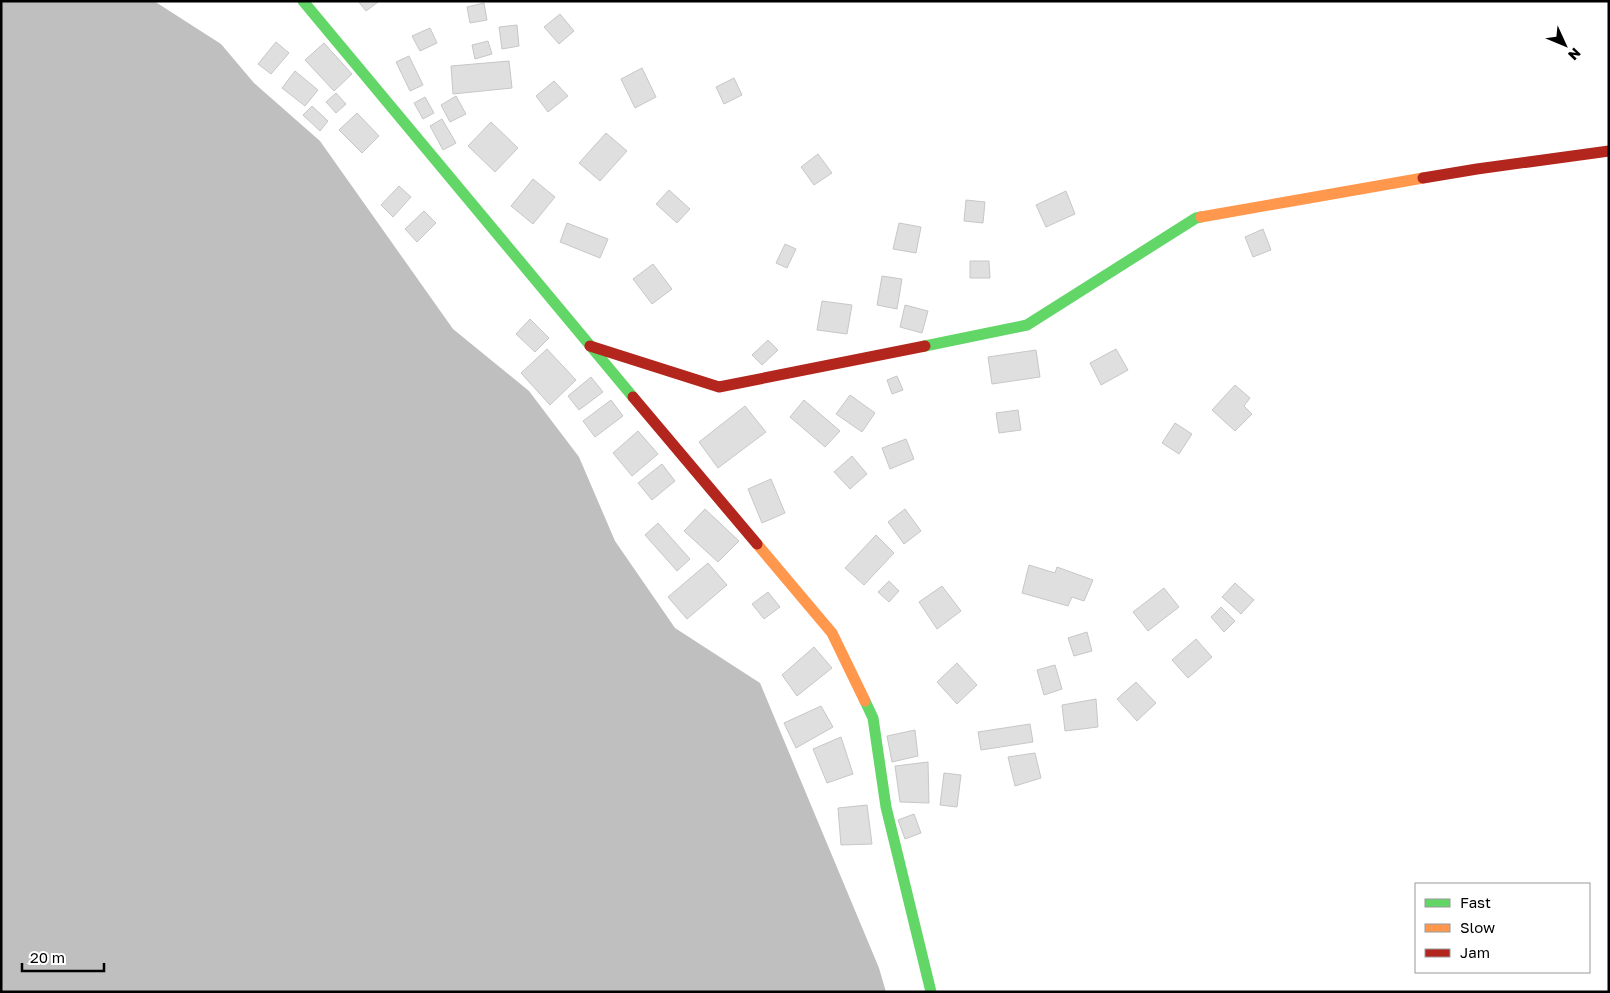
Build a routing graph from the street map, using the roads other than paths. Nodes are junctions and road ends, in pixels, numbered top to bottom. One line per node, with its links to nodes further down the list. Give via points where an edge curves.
1 (303, 1): 3 (street)
2 (1609, 151): 3 (street, via 1477,169 1196,218 1027,325 719,388)
3 (590, 346): 4 (street, via 832,633 873,718 886,807)
4 (931, 992)

